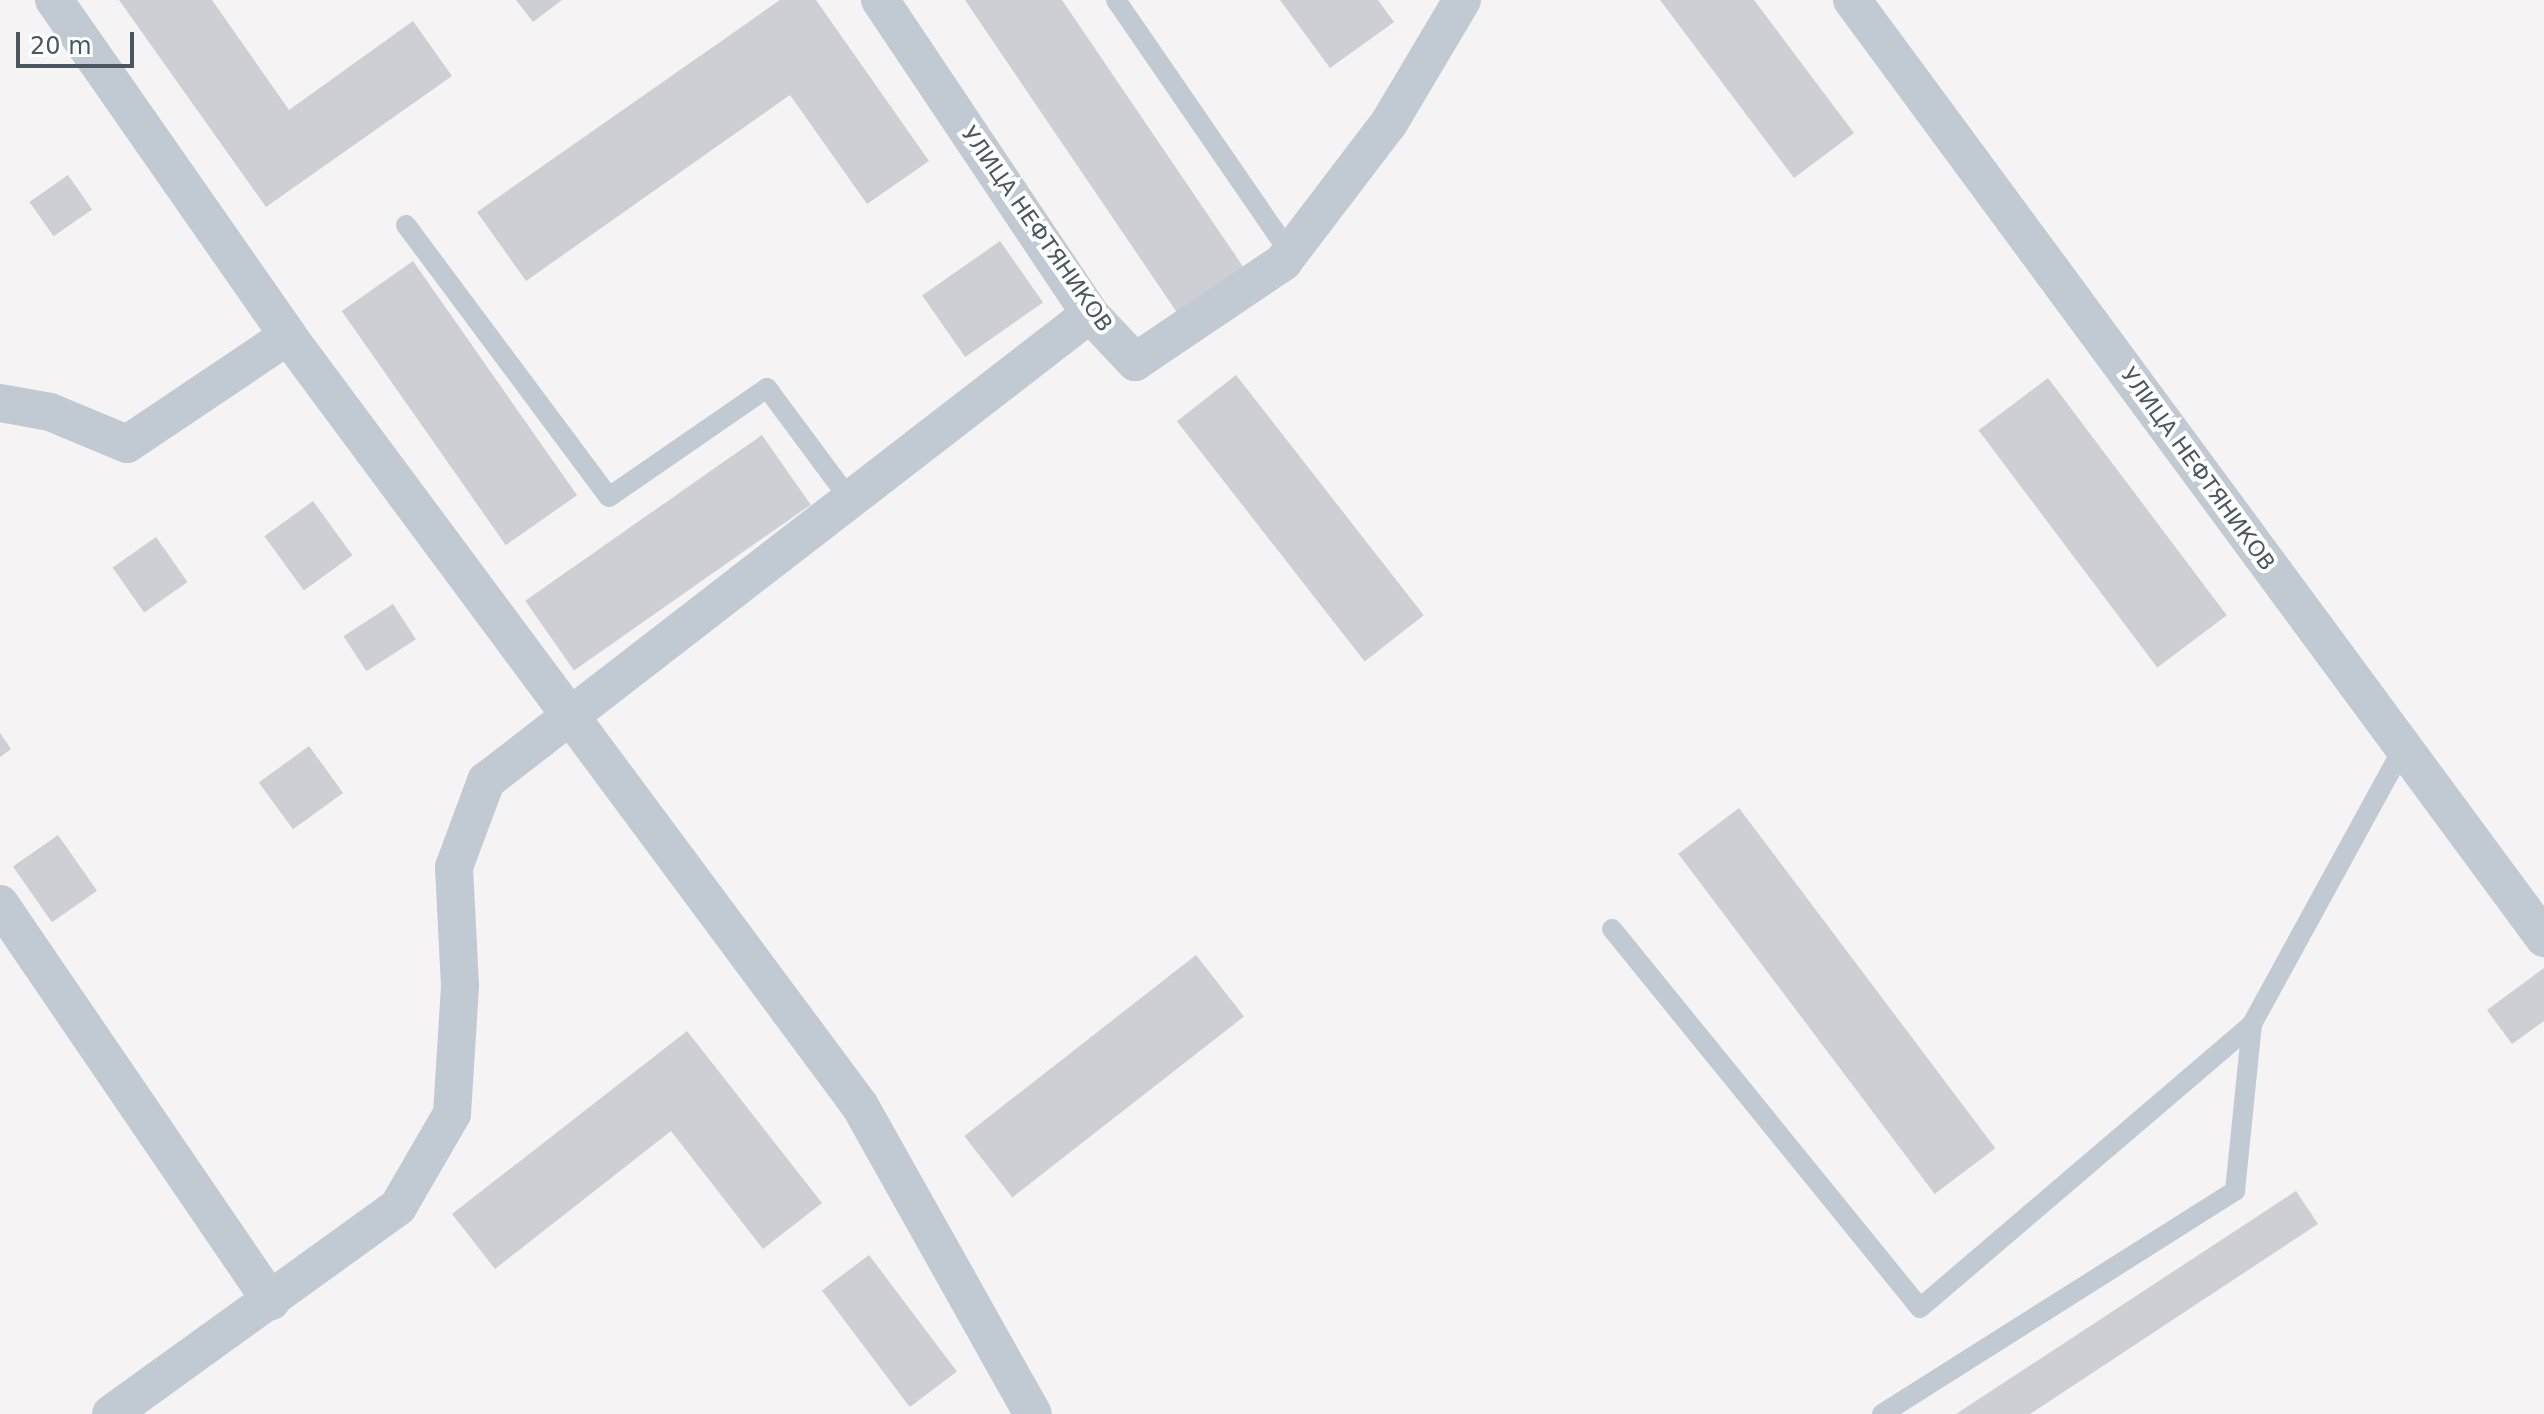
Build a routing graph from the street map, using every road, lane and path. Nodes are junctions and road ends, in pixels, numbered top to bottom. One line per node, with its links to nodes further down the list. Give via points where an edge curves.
1 (54, 0): 9 (street)
2 (880, 0): 8 (street, УЛИЦА НЕФТЯНИКОВ)
3 (1116, 0): 7 (lane)
4 (1462, 0): 7 (street, УЛИЦА НЕФТЯНИКОВ, via 1389,123)
5 (1852, 0): 13 (street, УЛИЦА НЕФТЯНИКОВ)
6 (406, 225): 11 (lane, via 609,497 767,388)
7 (1290, 253): 8 (street, УЛИЦА НЕФТЯНИКОВ, via 1135,362)
8 (1090, 314): 11 (street)
9 (288, 336): 10 (street, via 127,444 50,412); 12 (street)
10 (0, 403)
11 (851, 501): 12 (street)
12 (573, 717): 18 (street, via 486,781 454,867 460,986 452,1114 398,1207); 20 (street, via 860,1106)
13 (2403, 748): 16 (street, УЛИЦА НЕФТЯНИКОВ); 17 (lane)
14 (0, 904): 18 (street)
15 (1612, 929): 17 (lane, via 1920,1308)
16 (2544, 938)
17 (2252, 1024): 21 (lane, via 2235,1191)
18 (271, 1301): 19 (street)
19 (111, 1414)
20 (1033, 1414)
21 (1882, 1414)

